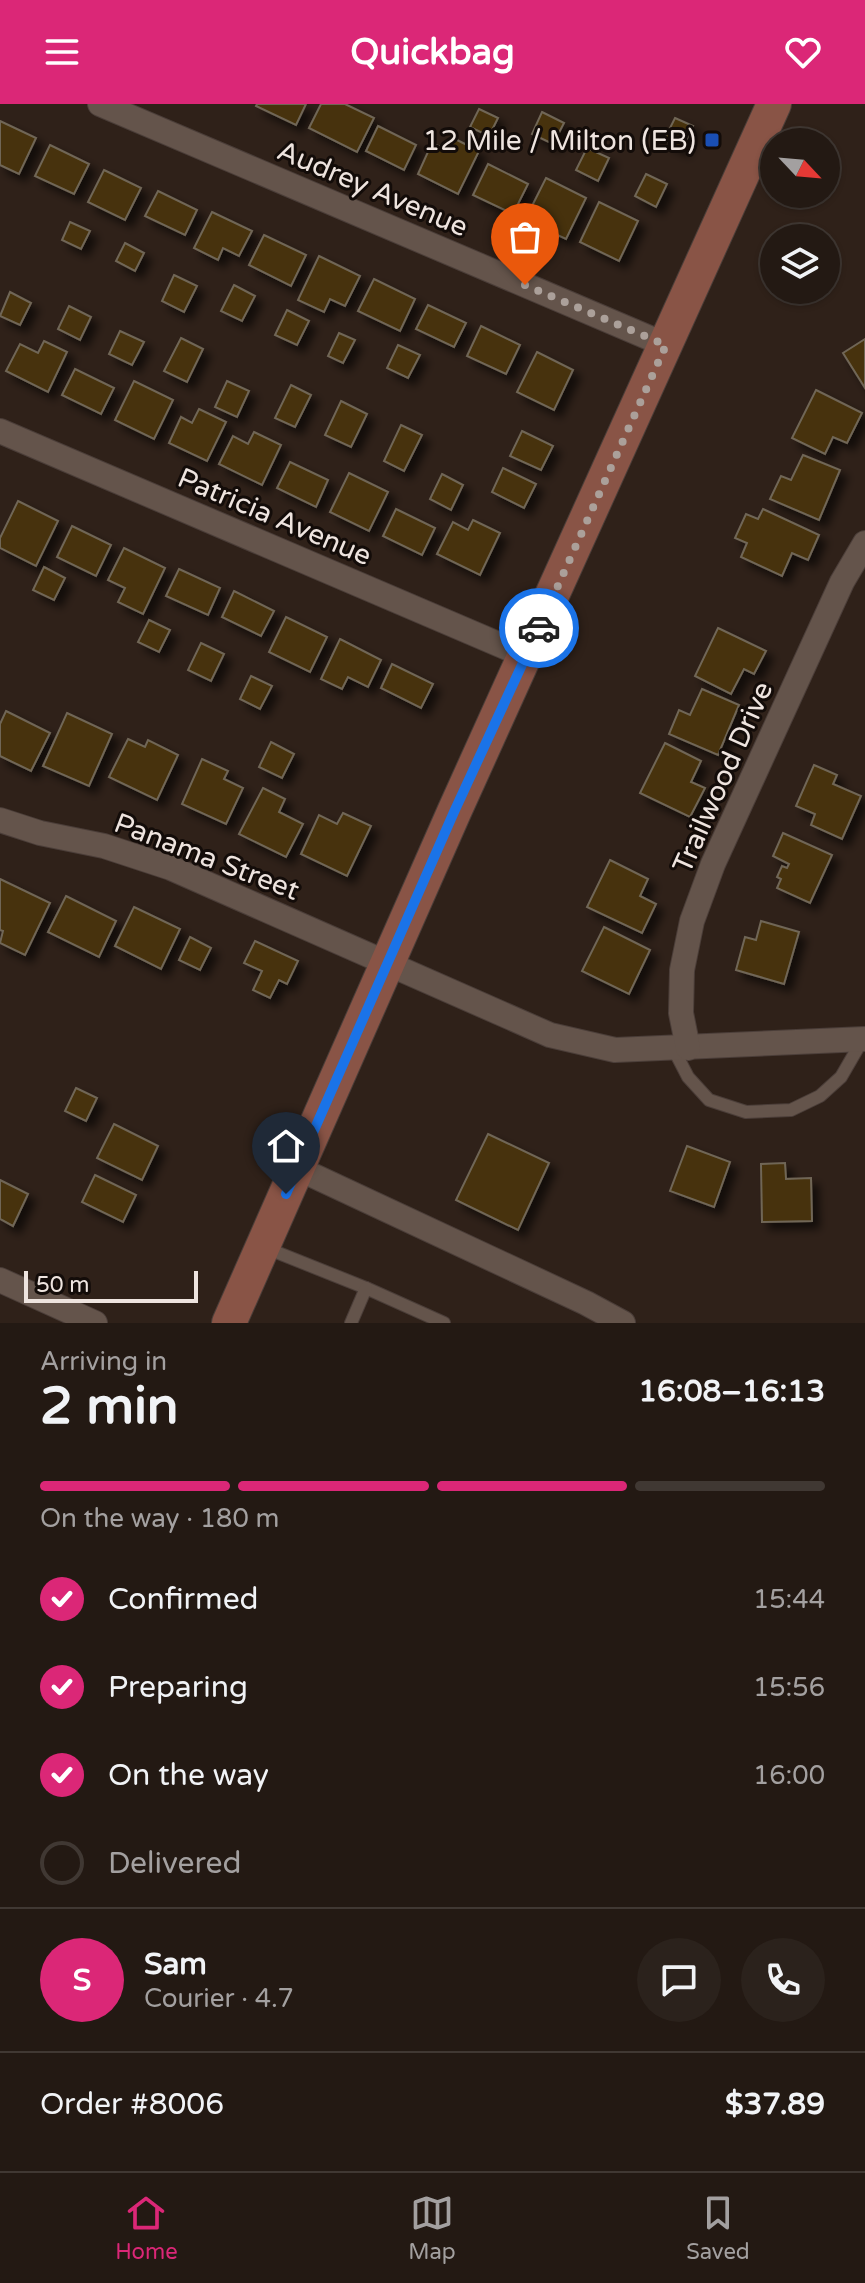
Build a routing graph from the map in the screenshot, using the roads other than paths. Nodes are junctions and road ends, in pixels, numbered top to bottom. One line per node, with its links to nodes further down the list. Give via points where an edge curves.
1 (100, 104): 3 (street, Audrey Avenue)
2 (774, 104): 3 (main road)
3 (666, 345): 6 (main road)
4 (0, 431): 6 (street, Patricia Avenue)
5 (865, 543): 10 (street, Trailwood Drive, via 829,610 692,921 682,970)
6 (526, 656): 8 (main road)
7 (0, 820): 8 (street, Panama Street, via 171,868)
8 (388, 963): 10 (street, Panama Street, via 550,1035 615,1050); 11 (main road)
9 (864, 1039): 10 (street, Panama Street); 10 (lane, via 841,1077 820,1096 791,1110 746,1112 709,1100 688,1077)
10 (680, 1048)
11 (297, 1168): 12 (main road); 19 (street)
12 (263, 1247): 14 (lane); 16 (main road)
13 (0, 1280): 15 (street)
14 (366, 1288): 17 (lane); 18 (lane)
15 (95, 1323)
16 (229, 1323)
17 (351, 1323)
18 (444, 1323)
19 (623, 1323)

